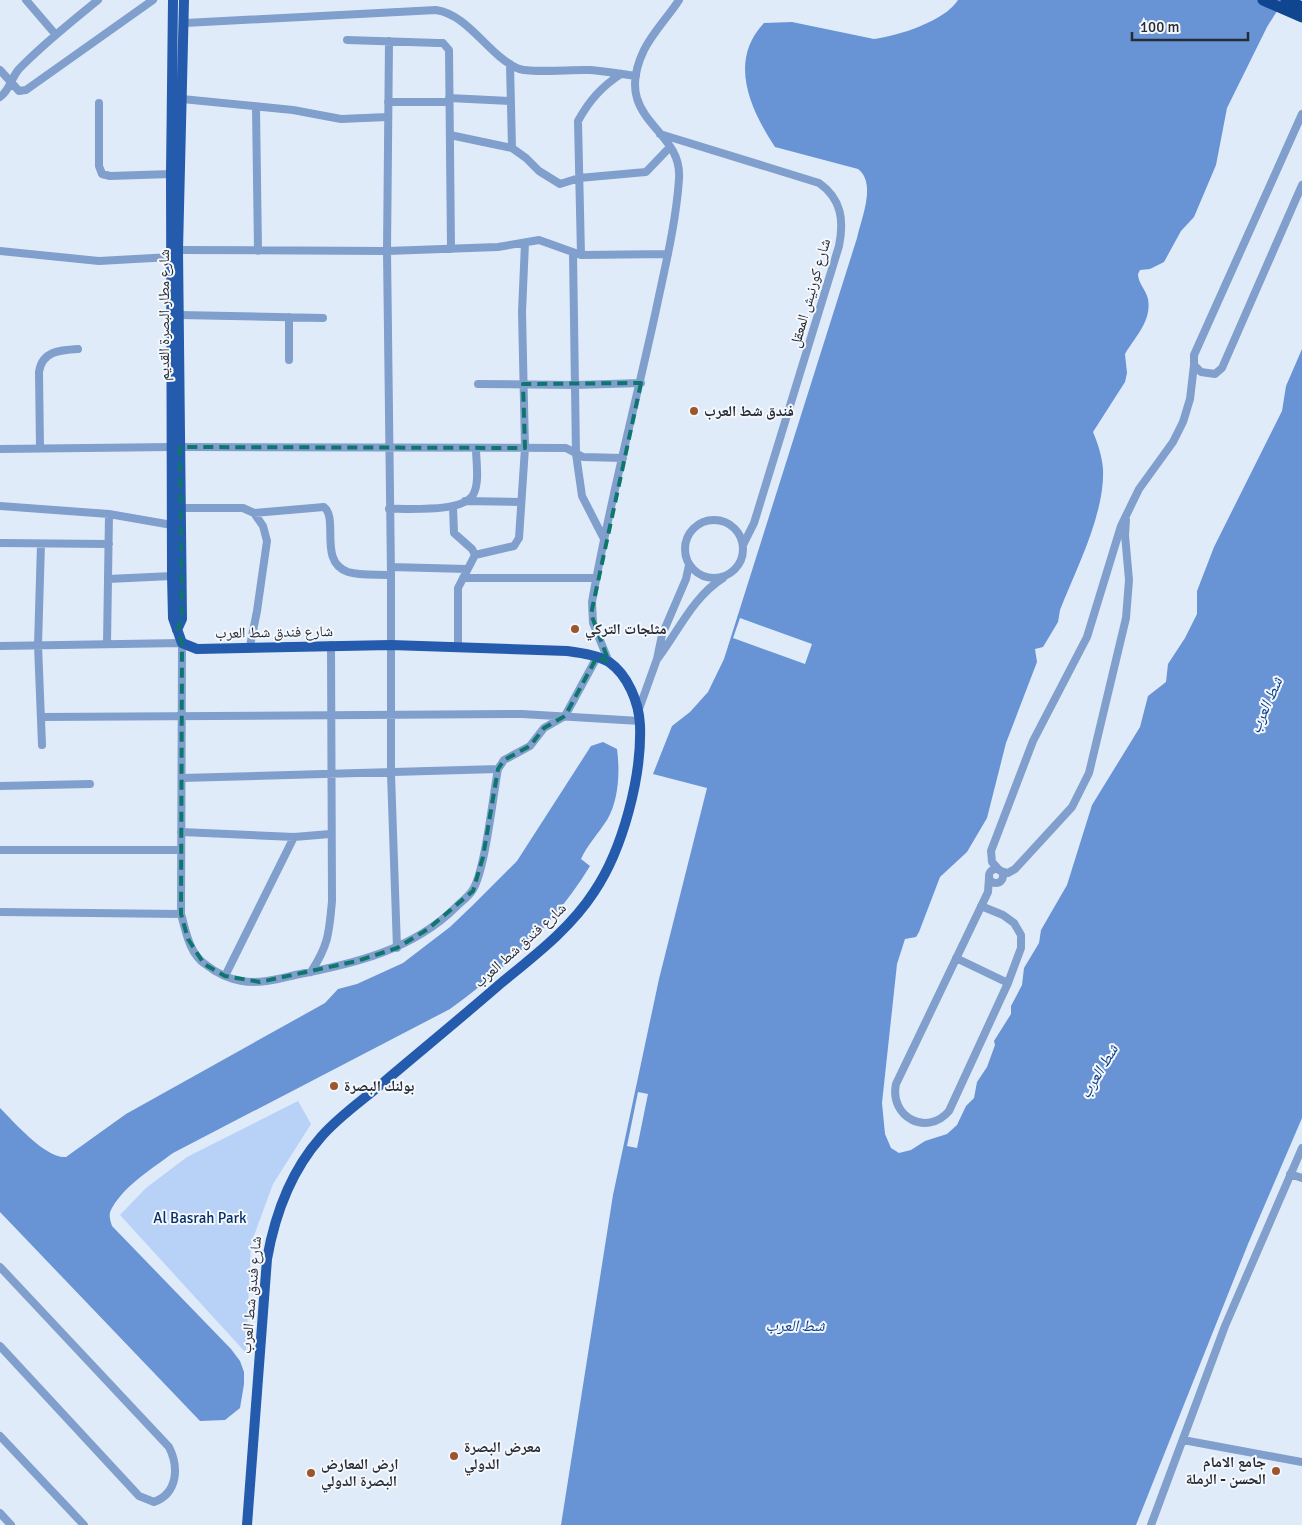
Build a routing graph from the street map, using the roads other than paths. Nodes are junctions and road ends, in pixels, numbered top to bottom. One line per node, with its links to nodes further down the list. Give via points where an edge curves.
1 (26, 0): 13 (street)
2 (98, 0): 13 (street)
3 (153, 0): 20 (street, via 26,90 19,91)
4 (173, 0): 34 (main road, شارع مطار البصرة القديم)
5 (184, 0): 12 (main road, شارع مطار البصرة القديم)
6 (685, 0): 9 (street)
7 (1263, 0): 11 (highway)
8 (1286, 0): 10 (highway)
9 (678, 2): 19 (street, via 647,44)
10 (1302, 7)
11 (1302, 17)
12 (184, 23): 16 (street, via 436,10 456,17); 22 (main road, شارع مطار البصرة القديم)
13 (56, 35): 20 (street, via 19,69)
14 (347, 40): 15 (street)
15 (389, 41): 23 (street, via 446,46 450,54); 25 (street)
16 (510, 64): 18 (street, via 523,71 590,70); 24 (street)
17 (0, 70): 20 (street)
18 (621, 74): 19 (street); 35 (street, via 603,86 588,103 578,122)
19 (636, 76): 30 (street, via 640,109)
20 (10, 83): 21 (street)
21 (0, 97)
22 (182, 99): 27 (street); 42 (main road, شارع مطار البصرة القديم)
23 (449, 100): 24 (street); 25 (street); 31 (street)
24 (511, 101): 33 (street)
25 (388, 102): 29 (street)
26 (98, 103): 34 (street, via 99,166 102,174)
27 (256, 108): 29 (street, via 341,119); 40 (street)
28 (1302, 114): 50 (street, via 1194,355)
29 (387, 117): 41 (street)
30 (660, 134): 32 (street); 77 (street, شارع كورنيش المعقل, via 819,183 833,195 841,211 842,228 834,264 754,523)
31 (450, 135): 33 (street); 38 (street)
32 (670, 147): 35 (street, via 646,172); 44 (street, via 679,173)
33 (512, 148): 35 (street, via 560,184)
34 (171, 174): 42 (main road, شارع مطار البصرة القديم)
35 (579, 178): 43 (street)
36 (1302, 185): 50 (street, via 1222,368 1208,375)
37 (525, 243): 38 (street); 43 (street, via 545,241); 53 (street)
38 (451, 249): 41 (street)
39 (0, 251): 42 (street, via 99,261)
40 (258, 251): 41 (street); 42 (street)
41 (386, 251): 57 (street)
42 (175, 253): 45 (main road, شارع مطار البصرة القديم); 55 (main road, شارع مطار البصرة القديم)
43 (577, 254): 44 (street); 54 (street)
44 (668, 254): 51 (street)
45 (179, 315): 46 (street); 55 (main road, شارع مطار البصرة القديم)
46 (289, 317): 47 (street); 49 (street)
47 (323, 318)
48 (78, 349): 56 (street, via 50,353 41,364 38,372)
49 (289, 360)
50 (1194, 365): 69 (street, via 1190,399 1182,422)
51 (641, 382): 54 (street); 62 (street)
52 (478, 384): 53 (street)
53 (523, 384): 54 (street); 59 (street)
54 (576, 385): 61 (street)
55 (176, 447): 56 (street); 57 (street); 67 (main road, شارع مطار البصرة القديم); 72 (main road, شارع مطار البصرة القديم)
56 (40, 448): 60 (street)
57 (390, 448): 58 (street); 68 (street)
58 (476, 448): 59 (street); 63 (street, via 476,484 472,496)
59 (525, 448): 61 (street, via 566,448); 64 (street)
60 (0, 449)
61 (576, 454): 62 (street); 73 (street, via 582,496)
62 (623, 458): 73 (street)
63 (465, 501): 64 (street); 66 (street)
64 (521, 502): 78 (street, via 519,538 514,546)
65 (0, 506): 70 (street)
66 (453, 507): 68 (street); 78 (street, via 454,533)
67 (181, 508): 71 (street, via 243,508); 87 (main road, شارع مطار البصرة القديم, via 182,618)
68 (389, 508): 81 (street)
69 (1127, 513): 118 (street, via 1115,539 1087,637 1033,742); 119 (street, via 1125,535 1129,580 1126,618 1089,773 1072,806)
70 (109, 514): 72 (street); 76 (street)
71 (254, 514): 81 (street, via 324,507 328,513 331,551 337,563 348,572); 94 (street, via 266,541 258,611)
72 (172, 525): 82 (main road, شارع مطار البصرة القديم)
73 (604, 539): 86 (street)
74 (0, 543): 75 (street)
75 (41, 544): 76 (street); 90 (street)
76 (109, 544): 84 (street)
77 (743, 545): 79 (street, via 737,531 724,522 701,523 686,541 686,557); 83 (street, via 744,553 737,568)
78 (475, 555): 80 (street)
79 (690, 565): 83 (street, via 709,578); 97 (street, via 662,635)
80 (467, 569): 81 (street); 85 (street)
81 (391, 571): 92 (street)
82 (172, 576): 84 (street); 87 (main road, شارع مطار البصرة القديم, via 173,618)
83 (724, 577): 97 (street, via 699,598)
84 (108, 578): 89 (street)
85 (463, 578): 86 (street); 95 (street, via 458,588)
86 (596, 578): 98 (street, via 592,614 596,634)
87 (177, 630): 88 (main road, شارع مطار البصرة القديم)
88 (182, 643): 89 (street); 94 (main road, شارع فندق شط العرب, via 197,649); 104 (street)
89 (107, 644): 90 (street)
90 (38, 645): 93 (street); 103 (street)
91 (331, 645): 92 (main road, شارع فندق شط العرب); 94 (main road, شارع فندق شط العرب); 100 (street)
92 (391, 645): 95 (main road, شارع فندق شط العرب); 101 (street)
93 (0, 646)
94 (250, 646)
95 (458, 647): 96 (main road, شارع فندق شط العرب, via 567,651)
96 (596, 657): 98 (main road, شارع فندق شط العرب); 102 (street)
97 (657, 659): 99 (street)
98 (609, 662): 99 (main road, شارع فندق شط العرب, via 627,683)
99 (638, 709): 105 (main road, شارع فندق شط العرب)
100 (331, 716): 101 (street); 104 (street); 109 (street)
101 (390, 716): 102 (street); 108 (street)
102 (565, 716): 105 (street); 107 (street, via 544,728 530,746 504,760)
103 (41, 717): 104 (street); 106 (street)
104 (183, 717): 110 (street)
105 (640, 721): 143 (main road, شارع فندق شط العرب, via 641,742 624,827 612,861 593,894 547,946 326,1131 294,1175 272,1231 267,1260)
106 (42, 746)
107 (498, 769): 108 (street); 127 (street, via 483,857 473,891 443,920)
108 (391, 774): 109 (street); 127 (street)
109 (331, 775): 110 (street); 114 (street)
110 (182, 778): 113 (street)
111 (90, 784): 112 (street)
112 (0, 786)
113 (182, 832): 115 (street); 117 (street)
114 (330, 834): 115 (street); 129 (street, via 332,901 329,937)
115 (294, 837): 130 (street)
116 (0, 850): 117 (street)
117 (181, 850): 126 (street)
118 (991, 858): 120 (street); 121 (street)
119 (1015, 869): 120 (street); 122 (street)
120 (1000, 871): 121 (street, via 992,870); 122 (street)
121 (989, 876): 122 (street, via 994,883); 123 (street)
122 (1001, 881): 123 (street)
123 (988, 892): 124 (street)
124 (981, 906): 128 (street); 131 (street, via 1009,918 1021,935 1021,948)
125 (0, 912): 126 (street)
126 (181, 914): 130 (street, via 194,952 204,964)
127 (397, 948): 129 (street)
128 (956, 958): 131 (street); 131 (street, via 896,1084 894,1097 899,1109 914,1122 933,1122 949,1111)
129 (311, 972): 130 (street, via 260,982)
130 (225, 976)
131 (1008, 983)
132 (1302, 1148): 133 (street)
133 (1290, 1174): 134 (street); 138 (street, via 1225,1326)
134 (1302, 1178)
135 (0, 1267): 136 (street, via 169,1447 176,1466 176,1478 163,1499 154,1502 139,1496)
136 (0, 1346)
137 (0, 1436): 142 (street)
138 (1183, 1440): 139 (street); 144 (street)
139 (1302, 1462)
140 (0, 1513): 141 (street)
141 (6, 1523)
142 (84, 1525)
143 (247, 1525)
144 (1151, 1525)

